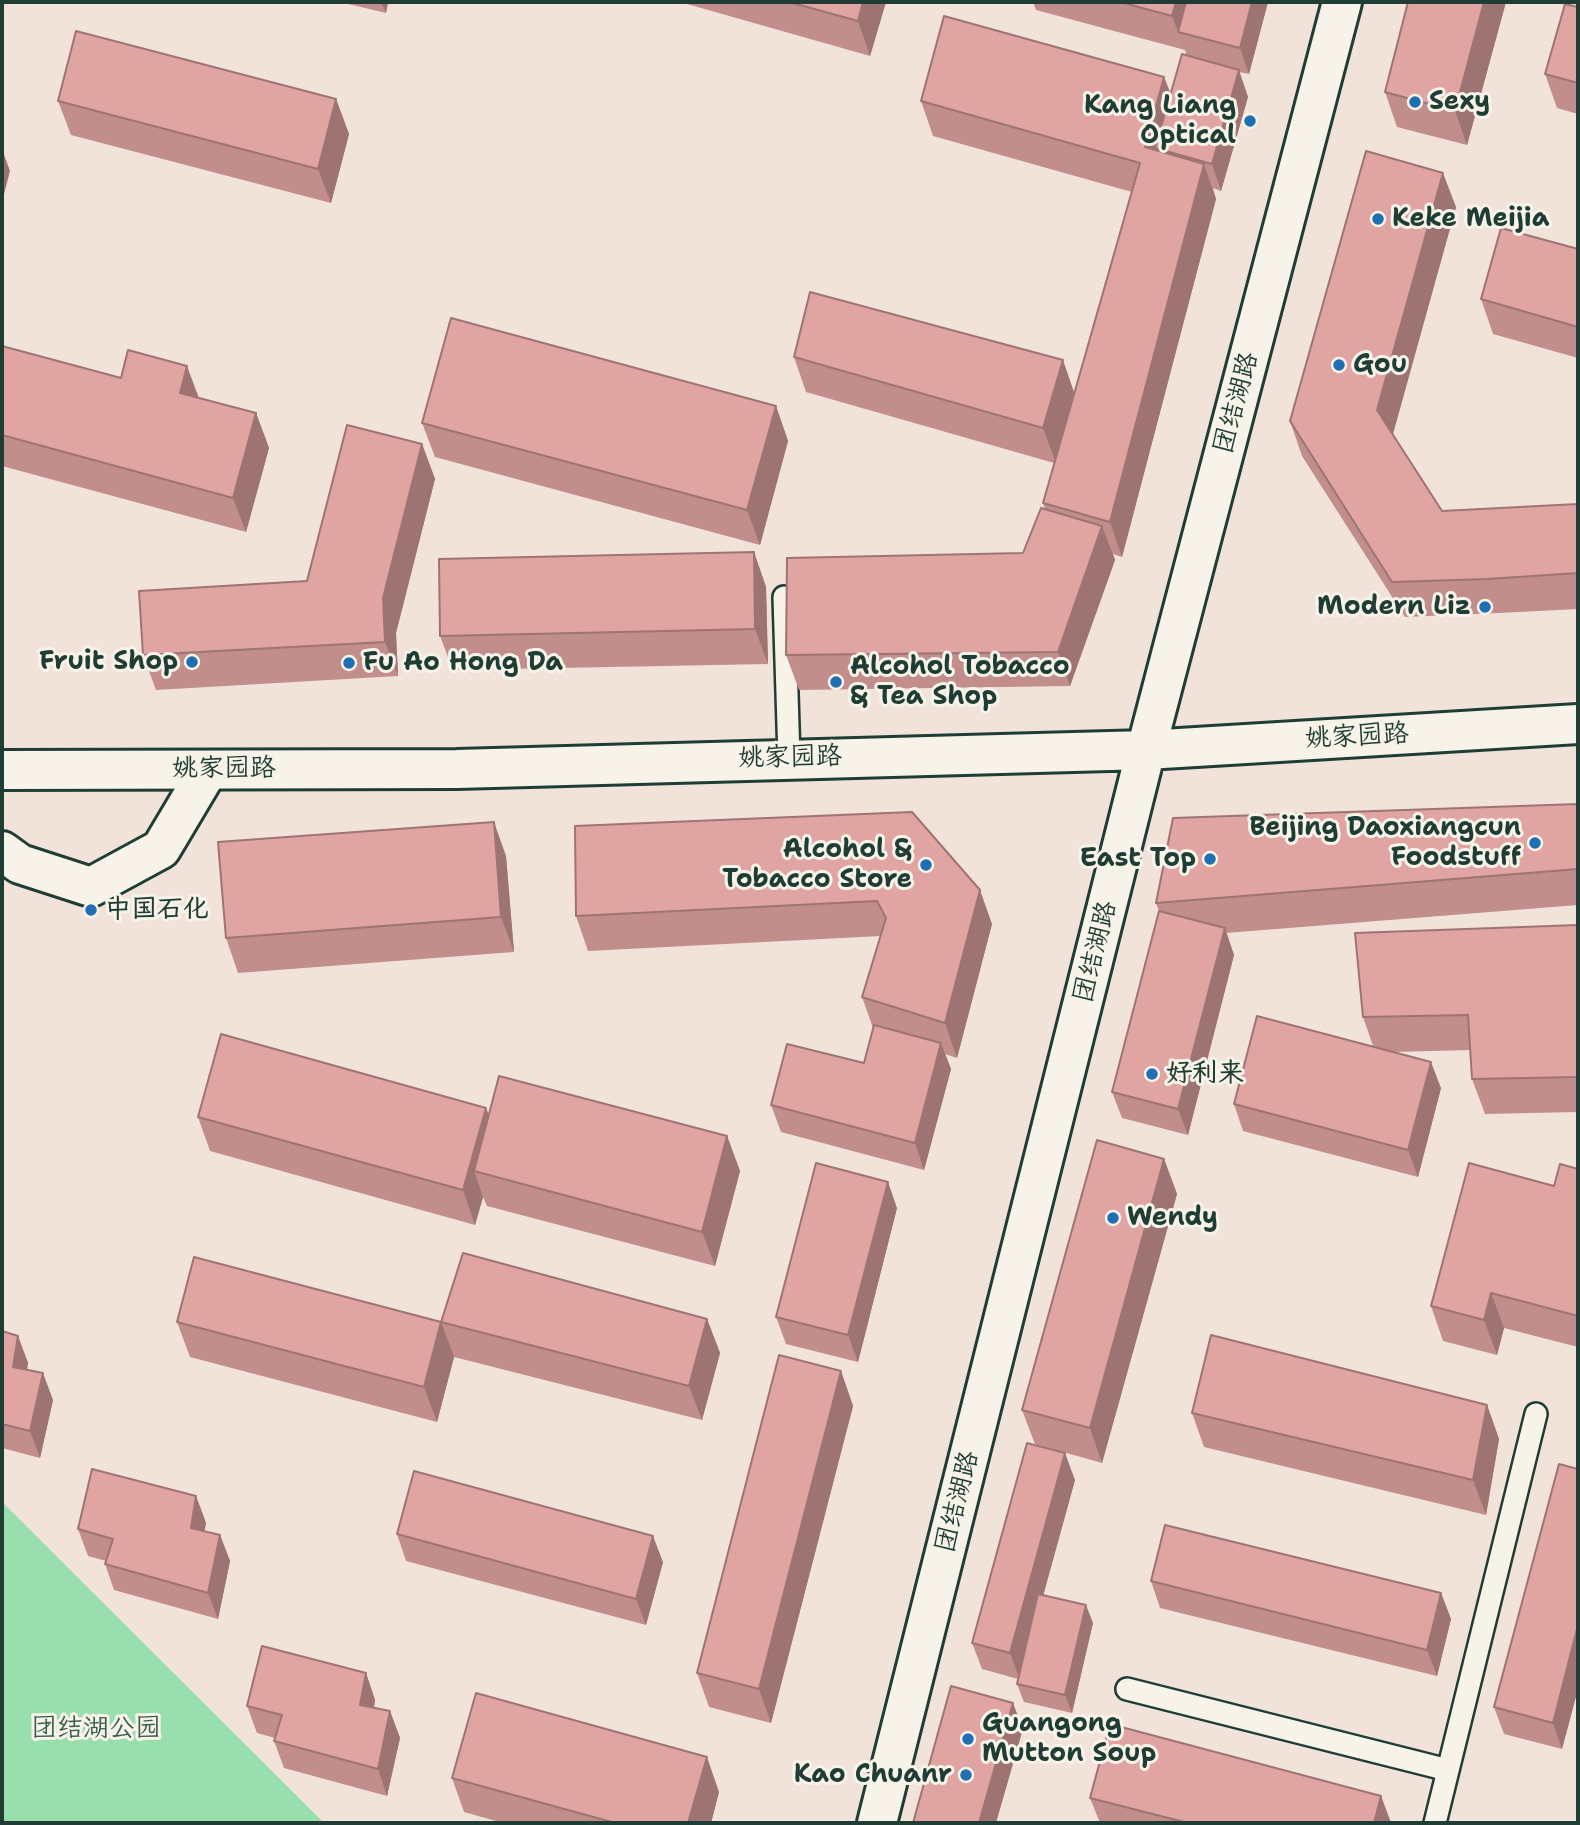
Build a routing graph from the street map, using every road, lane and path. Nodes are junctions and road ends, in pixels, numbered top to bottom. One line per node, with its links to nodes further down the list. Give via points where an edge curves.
1 (1342, 2): 4 (street, 团结湖路)
2 (784, 597): 5 (lane)
3 (1578, 724): 4 (street, 姚家园路)
4 (1146, 750): 5 (street, 姚家园路); 12 (street, 团结湖路)
5 (789, 758): 6 (street, 姚家园路, via 457,769)
6 (208, 769): 7 (street, 姚家园路); 8 (street, via 161,849 91,887 20,864)
7 (2, 770)
8 (2, 852)
9 (1536, 1414): 11 (lane)
10 (1127, 1689): 11 (lane)
11 (1448, 1770): 13 (lane)
12 (877, 1823)
13 (1435, 1823)

